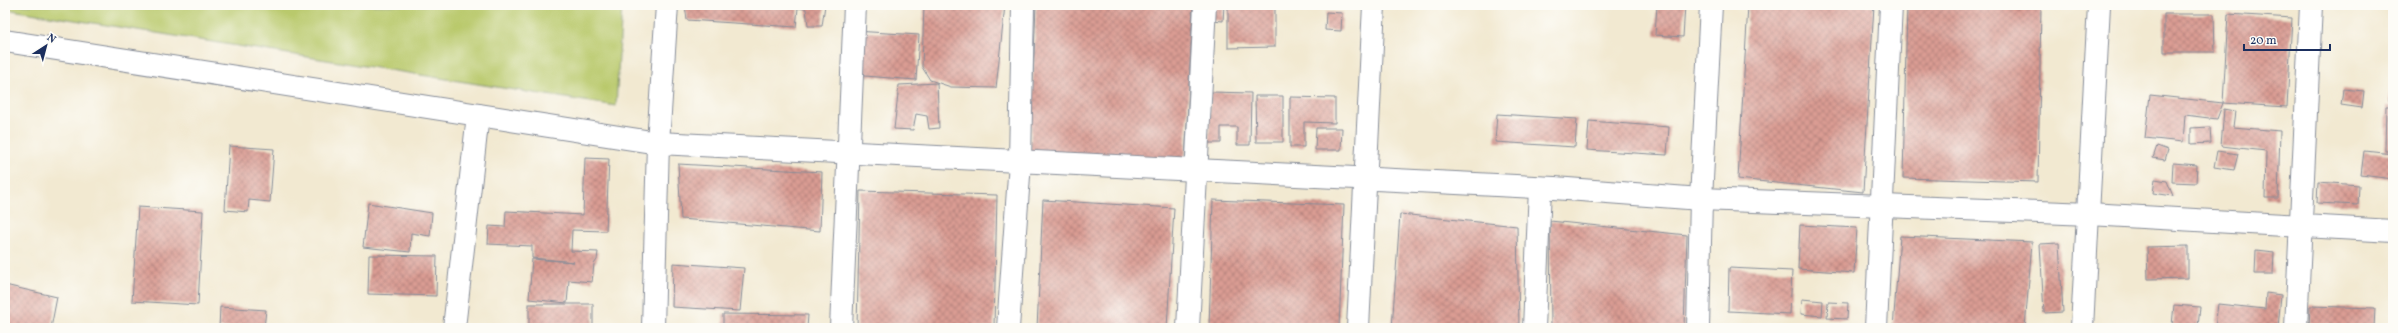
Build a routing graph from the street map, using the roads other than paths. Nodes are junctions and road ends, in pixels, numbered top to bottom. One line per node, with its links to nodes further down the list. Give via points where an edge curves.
1 (667, 5): 12 (street)
2 (855, 5): 13 (street)
3 (1023, 5): 14 (street)
4 (1205, 5): 15 (street)
5 (1374, 5): 16 (street)
6 (1711, 5): 18 (street)
7 (1891, 5): 19 (street)
8 (2099, 5): 20 (street)
9 (2311, 5): 21 (street)
10 (5, 42): 11 (street)
11 (478, 115): 12 (street); 23 (street)
12 (658, 143): 13 (street); 24 (street)
13 (848, 154): 14 (street); 25 (street)
14 (1020, 162): 15 (street); 26 (street)
15 (1196, 171): 16 (street); 27 (street)
16 (1366, 179): 17 (street); 28 (street)
17 (1540, 188): 18 (street); 29 (street)
18 (1701, 199): 19 (street); 30 (street)
19 (1880, 206): 20 (street); 31 (street)
20 (2089, 214): 21 (street); 32 (street)
21 (2301, 225): 22 (street); 33 (street)
22 (2393, 231)
23 (454, 328)
24 (653, 328)
25 (841, 328)
26 (1008, 328)
27 (1188, 328)
28 (1358, 328)
29 (1534, 328)
30 (1698, 328)
31 (1876, 328)
32 (2082, 328)
33 (2296, 328)

